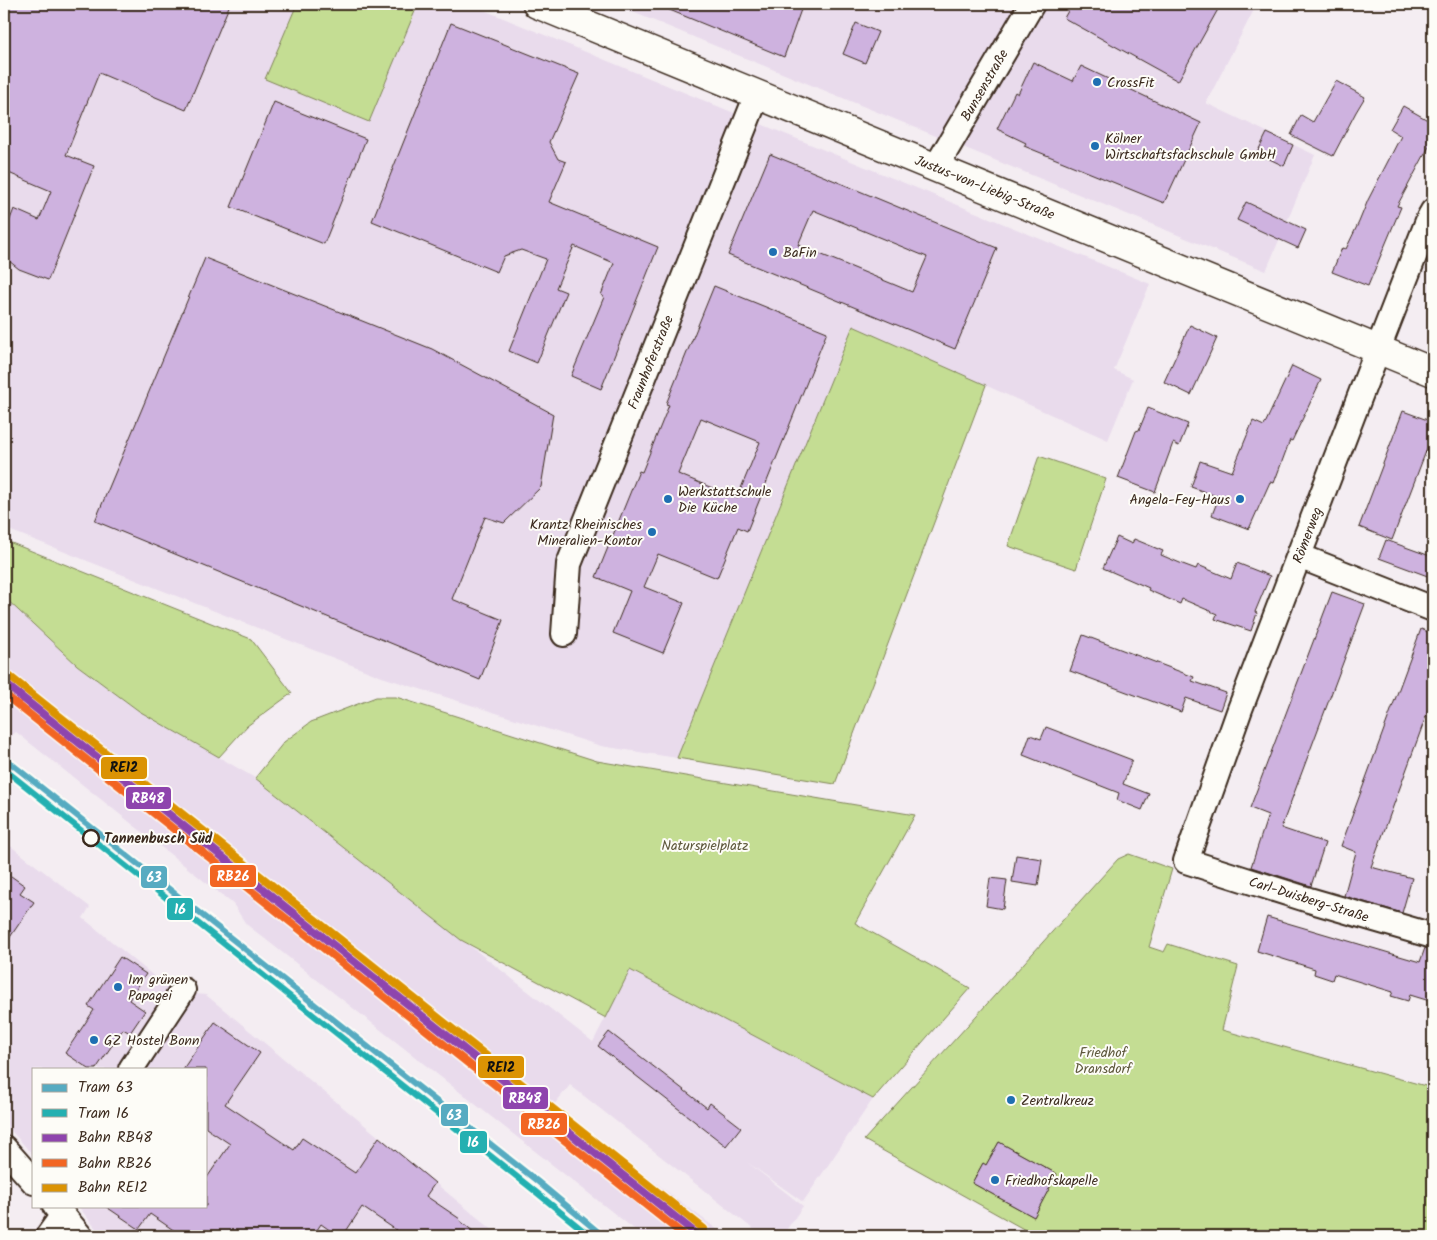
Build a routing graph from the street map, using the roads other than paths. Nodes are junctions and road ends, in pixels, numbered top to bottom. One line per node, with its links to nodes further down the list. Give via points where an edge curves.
1 (537, 4): 3 (main road, Justus-von-Liebig-Straße)
2 (1032, 4): 4 (street, Bunsenstraße)
3 (757, 95): 4 (main road, Justus-von-Liebig-Straße); 10 (street, Fraunhoferstraße, via 569,564)
4 (936, 167): 6 (main road, Justus-von-Liebig-Straße)
5 (1433, 211): 6 (street, Römerweg)
6 (1378, 349): 7 (main road, Justus-von-Liebig-Straße); 8 (street, Römerweg)
7 (1433, 372)
8 (1299, 556): 9 (street); 11 (street, Römerweg)
9 (1433, 609)
10 (564, 634)
11 (1186, 861): 12 (street, Carl-Duisberg-Straße)
12 (1433, 936)
13 (183, 990): 14 (street)
14 (132, 1068)
15 (4, 1148): 16 (street)
16 (32, 1180)
17 (59, 1210): 18 (street); 19 (street)
18 (48, 1236)
19 (80, 1236)

